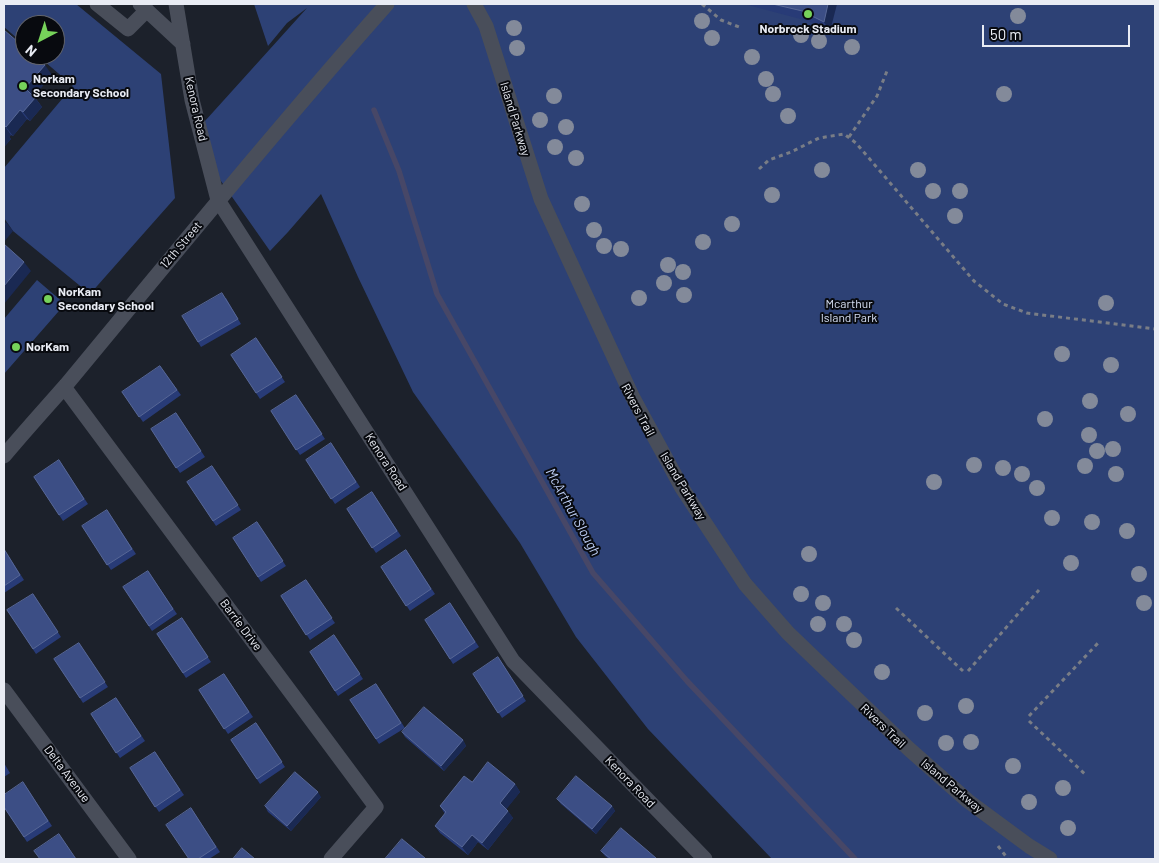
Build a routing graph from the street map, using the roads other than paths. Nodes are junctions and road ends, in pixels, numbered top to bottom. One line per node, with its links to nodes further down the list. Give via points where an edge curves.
1 (97, 4): 5 (street, via 128,29)
2 (176, 4): 6 (street, Kenora Road)
3 (387, 4): 7 (street, 12th Street)
4 (474, 4): 14 (street, Island Parkway, via 486,26 541,199 597,322 632,396 682,488 745,584 788,632 909,749 968,801)
5 (143, 7): 6 (street)
6 (183, 44): 7 (street, Kenora Road, via 192,100)
7 (218, 200): 8 (street, 12th Street); 13 (street, Kenora Road, via 513,662)
8 (64, 387): 9 (street, 12th Street); 12 (street, Barrie Drive, via 376,807)
9 (4, 454)
10 (4, 690): 11 (street, Delta Avenue)
11 (129, 859)
12 (331, 859)
13 (705, 859)
14 (1050, 859)

